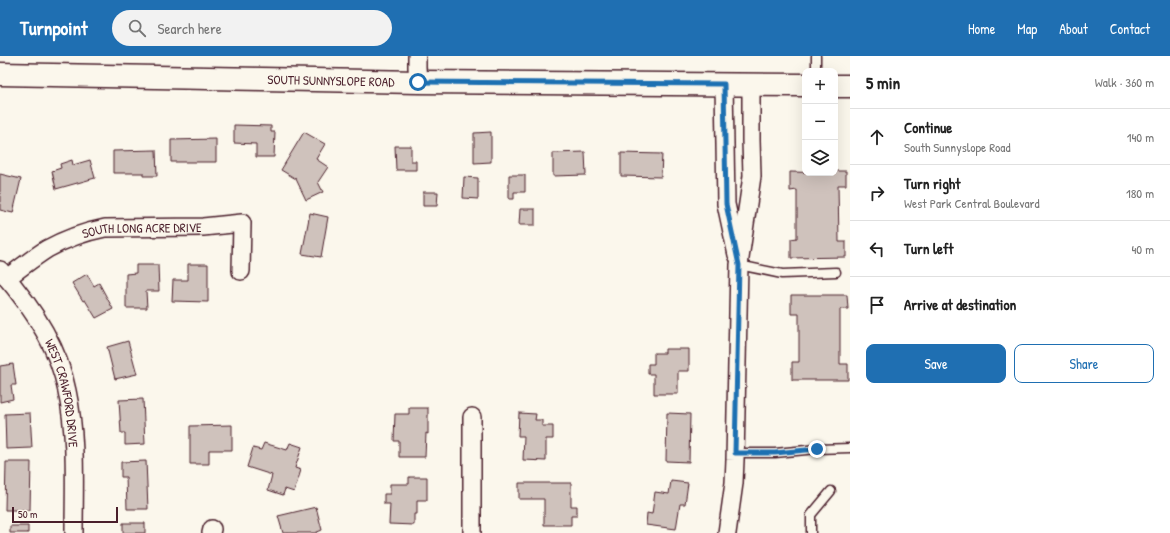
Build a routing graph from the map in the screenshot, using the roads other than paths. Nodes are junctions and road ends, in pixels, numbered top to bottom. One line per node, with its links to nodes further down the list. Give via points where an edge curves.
1 (417, 56): 5 (street)
2 (816, 56): 3 (lane)
3 (816, 68)
4 (0, 74): 5 (street, SOUTH SUNNYSLOPE ROAD)
5 (418, 82): 6 (street, SOUTH SUNNYSLOPE ROAD)
6 (724, 84): 7 (street, SOUTH SUNNYSLOPE ROAD); 11 (street, via 726,204)
7 (751, 84): 8 (street, SOUTH SUNNYSLOPE ROAD); 11 (street, via 752,176)
8 (802, 85)
9 (838, 86): 10 (street)
10 (850, 86)
11 (739, 265): 13 (lane, via 782,274); 17 (street)
12 (242, 271): 14 (street, SOUTH LONG ACRE DRIVE, via 242,223 105,228 66,240)
13 (836, 272)
14 (3, 274): 19 (street, WEST CRAWFORD DRIVE, via 31,308 43,328 58,360 67,389 74,451)
15 (472, 417): 20 (street)
16 (850, 448): 17 (lane)
17 (735, 453): 21 (street)
18 (831, 492): 22 (lane, via 811,515)
19 (74, 533)
20 (472, 533)
21 (727, 533)
22 (811, 533)

